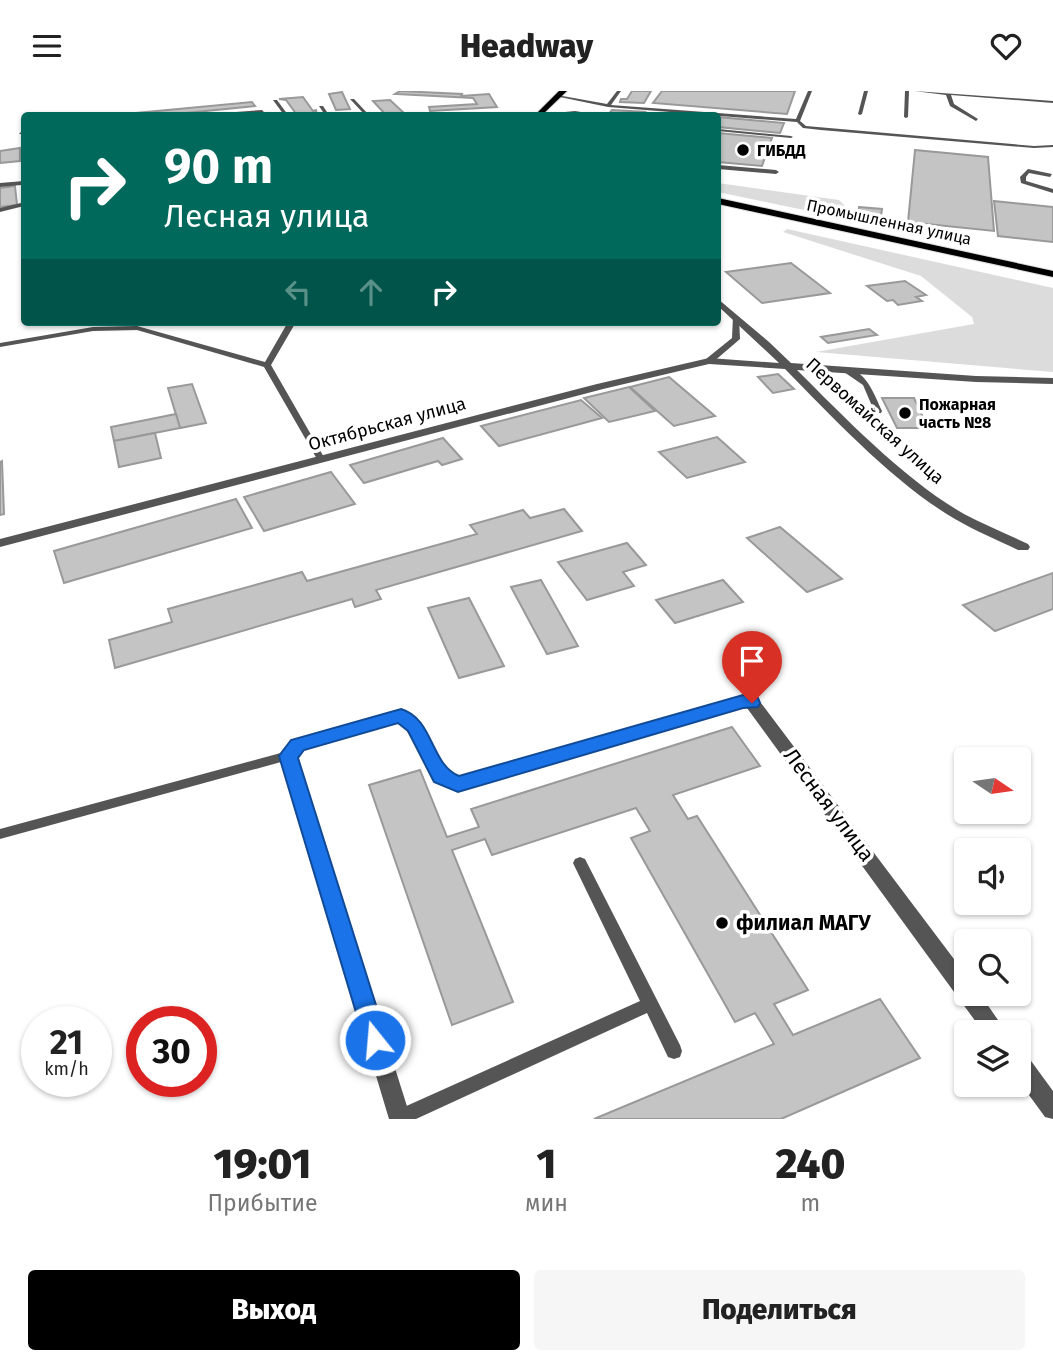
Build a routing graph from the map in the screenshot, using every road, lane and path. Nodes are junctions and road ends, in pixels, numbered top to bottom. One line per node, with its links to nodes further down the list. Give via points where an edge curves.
1 (619, 91): 12 (lane)
2 (810, 91): 26 (lane)
3 (866, 91): 22 (lane)
4 (907, 91): 24 (lane)
5 (916, 91): 8 (lane)
6 (964, 93): 8 (lane); 11 (lane)
7 (560, 94): 12 (lane); 19 (main road); 20 (lane)
8 (948, 94): 25 (lane, via 953,105)
9 (352, 100): 18 (lane)
10 (275, 101): 16 (lane)
11 (1053, 102)
12 (608, 106): 21 (lane)
13 (321, 107): 17 (lane)
14 (230, 112): 15 (lane)
15 (263, 112)
16 (284, 112)
17 (325, 112)
18 (364, 112)
19 (541, 112)
20 (575, 112)
21 (684, 112)
22 (860, 114)
23 (721, 115): 26 (lane)
24 (906, 117)
25 (975, 120)
26 (798, 121): 29 (lane, via 821,129)
27 (721, 130): 28 (lane)
28 (791, 137)
29 (1053, 146)
30 (721, 167): 31 (lane)
31 (776, 172)
32 (1050, 175): 35 (lane, via 1028,171 1023,182)
33 (21, 183): 34 (lane)
34 (0, 185)
35 (1053, 191)
36 (721, 202): 39 (main road, Промышленная улица)
37 (21, 205): 38 (lane)
38 (0, 210)
39 (1053, 274)
40 (721, 305): 41 (street, Первомайская улица)
41 (735, 317): 46 (lane, via 736,339); 48 (street, Первомайская улица)
42 (125, 326): 45 (lane)
43 (139, 326): 47 (lane)
44 (290, 326): 47 (lane)
45 (0, 345)
46 (709, 361): 48 (street, Октябрьская улица); 52 (street, Октябрьская улица)
47 (267, 365): 52 (lane)
48 (786, 366): 49 (street, Октябрьская улица); 54 (street, Первомайская улица, via 912,482 959,516)
49 (847, 370): 50 (street, Октябрьская улица); 51 (lane, via 866,384)
50 (1053, 381)
51 (878, 411)
52 (321, 459): 53 (street, Октябрьская улица)
53 (0, 543)
54 (1023, 547)
55 (288, 756): 56 (lane); 58 (street, Лесная улица, via 297,745 401,715 415,726 441,776 458,784 743,701 752,703); 63 (street)
56 (0, 834)
57 (580, 863): 59 (lane)
58 (954, 975)
59 (650, 1004): 60 (lane); 63 (lane)
60 (674, 1051)
61 (1031, 1079): 62 (street)
62 (1053, 1109)
63 (399, 1118)

